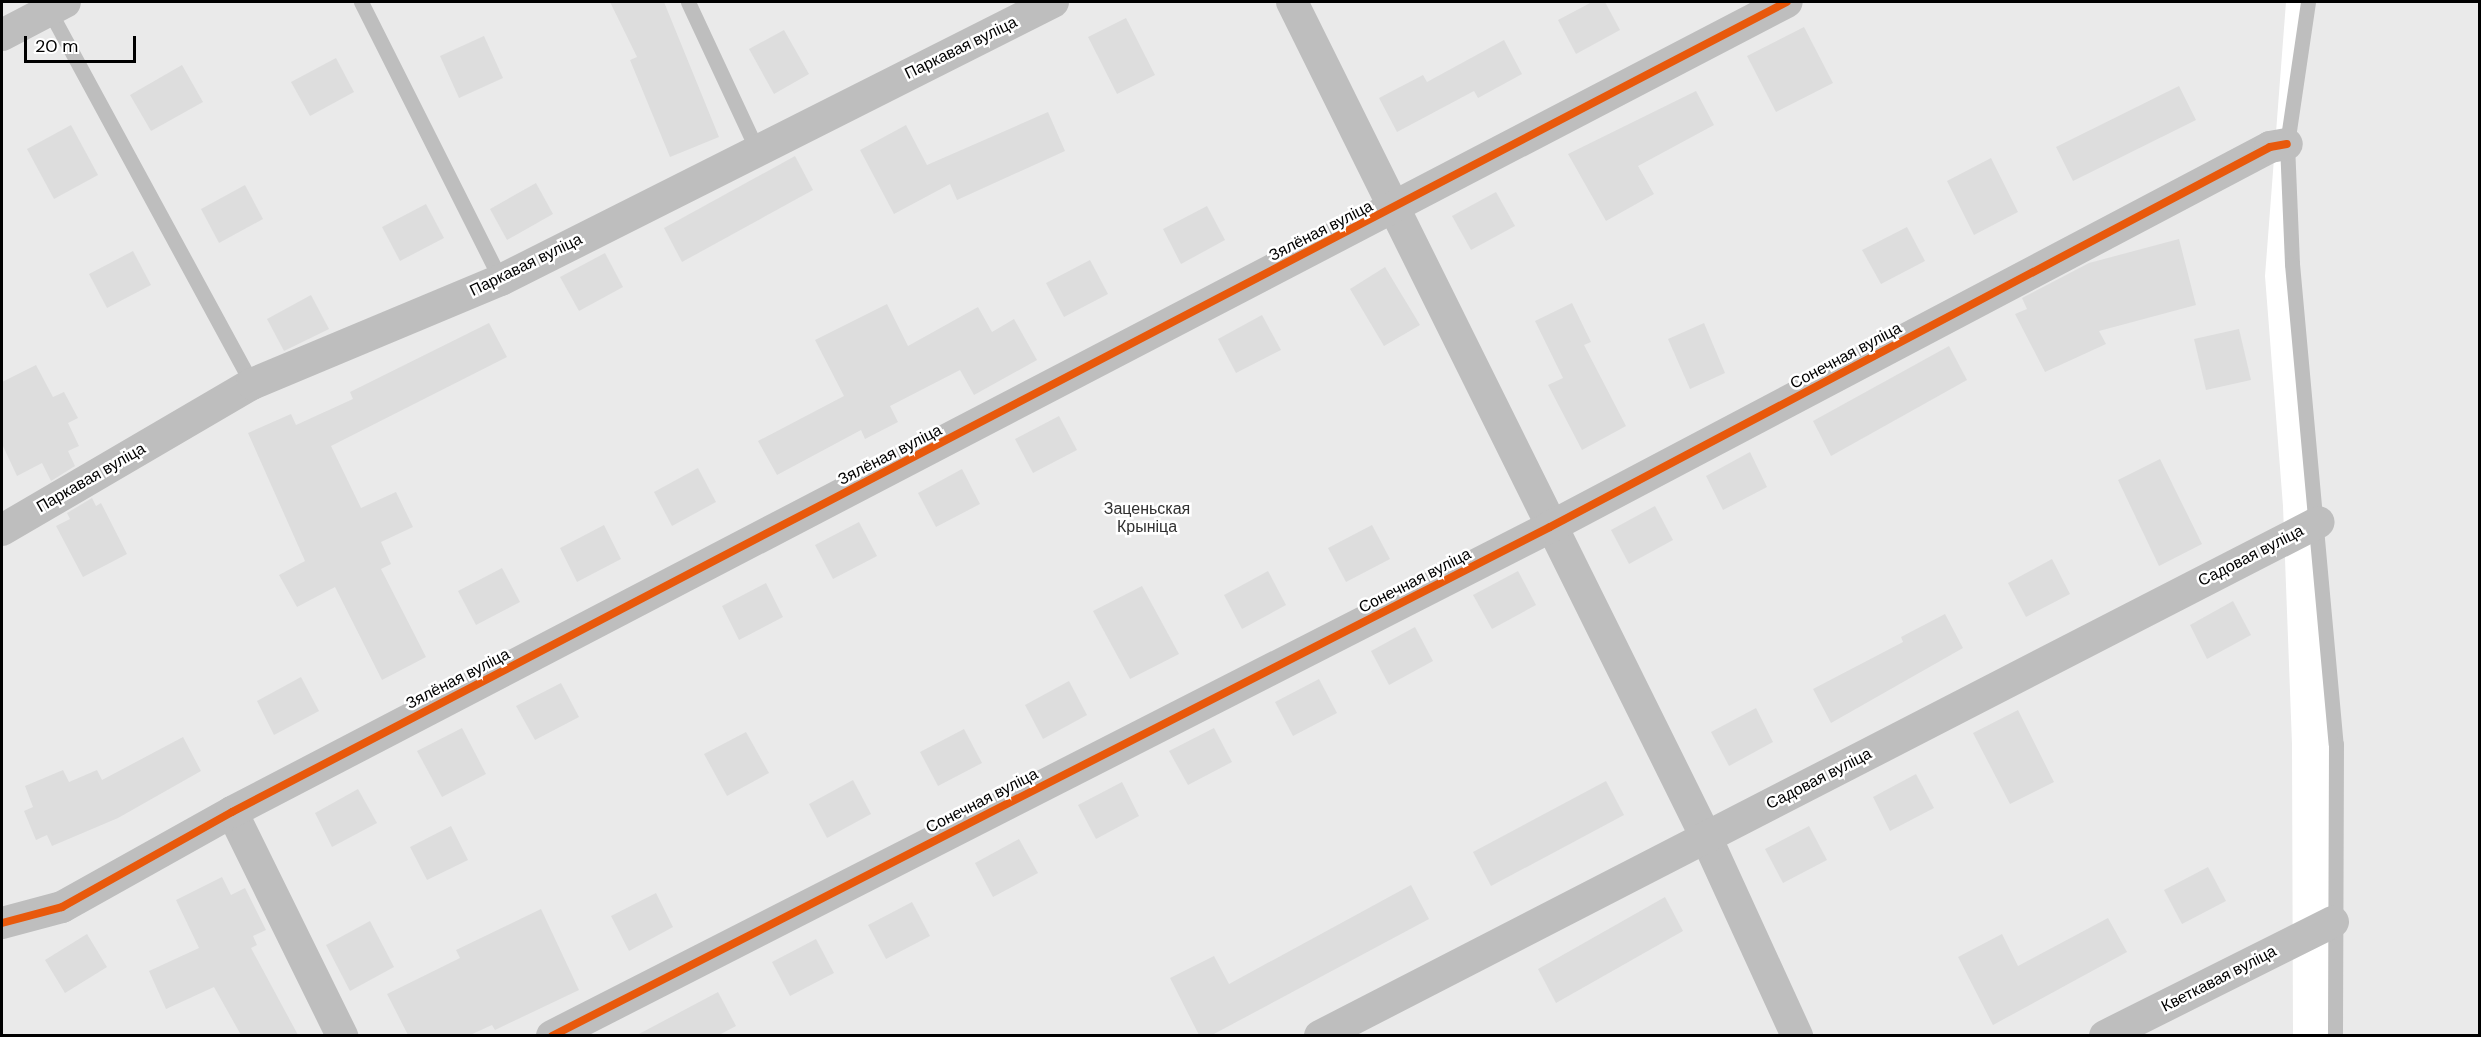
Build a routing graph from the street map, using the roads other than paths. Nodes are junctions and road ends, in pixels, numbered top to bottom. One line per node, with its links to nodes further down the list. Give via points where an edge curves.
1 (361, 2): 13 (lane)
2 (688, 2): 11 (lane)
3 (1053, 2): 8 (street, Паркавая вуліца)
4 (1292, 2): 12 (street)
5 (1787, 2): 12 (street, Зялёная вуліца)
6 (2307, 2): 10 (lane)
7 (57, 6): 9 (street); 14 (lane)
8 (1012, 12): 11 (street, Паркавая вуліца)
9 (2, 35)
10 (2287, 144): 15 (lane, via 2292,264); 16 (street, Сонечная вуліца, via 2270,147)
11 (756, 148): 13 (street, Паркавая вуліца)
12 (1394, 208): 16 (street); 18 (street, Зялёная вуліца)
13 (501, 280): 14 (street, Паркавая вуліца)
14 (252, 384): 17 (street, Паркавая вуліца)
15 (2319, 522): 19 (street, Садовая вуліца); 20 (lane, via 2336,744)
16 (1550, 527): 19 (street); 23 (street, Сонечная вуліца)
17 (2, 530)
18 (232, 812): 21 (street, Зялёная вуліца, via 62,908); 22 (street)
19 (1706, 837): 24 (street, Садовая вуліца); 25 (street)
20 (2333, 922): 26 (street, Кветкавая вуліца); 27 (lane)
21 (2, 923)
22 (342, 1035)
23 (552, 1035)
24 (1320, 1035)
25 (1797, 1035)
26 (2106, 1035)
27 (2335, 1035)

